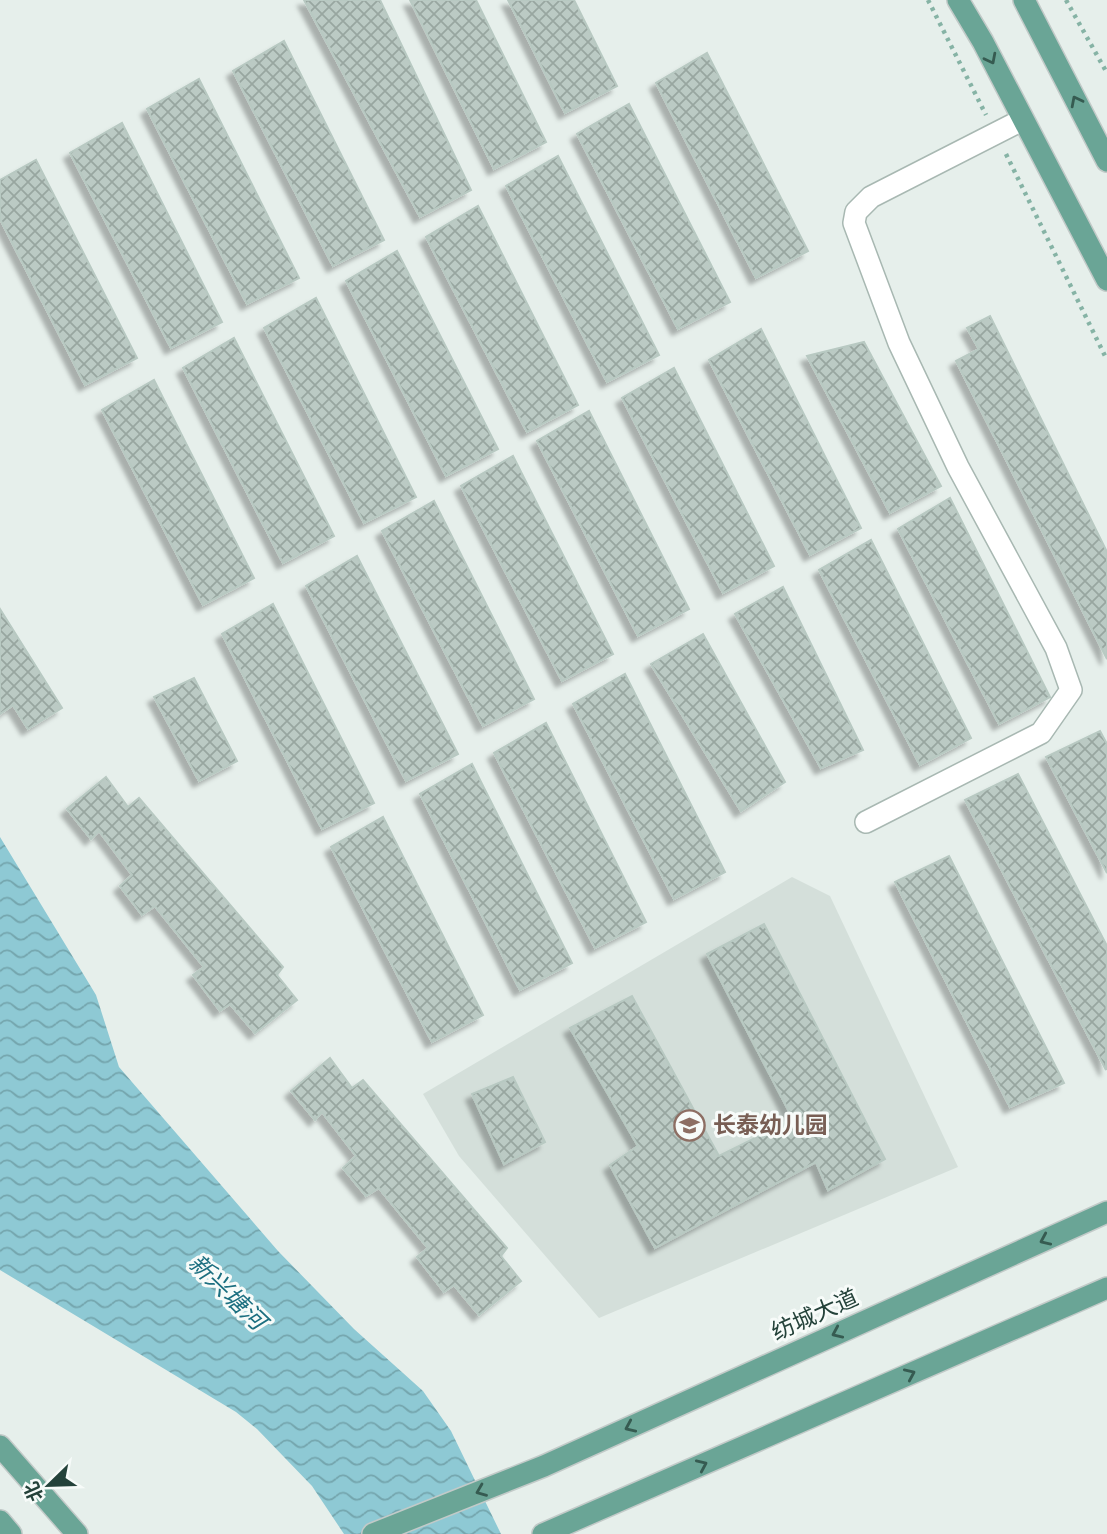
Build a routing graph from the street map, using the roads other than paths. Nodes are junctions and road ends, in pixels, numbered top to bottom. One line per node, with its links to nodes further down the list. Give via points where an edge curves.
1 (958, 0): 3 (main road, one-way to 3)
2 (1024, 0): 4 (main road, one-way to 2)
3 (1022, 120): 5 (main road); 6 (street, via 871,197 856,212 854,223 898,343 958,467 1056,648 1071,690 1041,733)
4 (1107, 161)
5 (1107, 280)
6 (866, 822)
7 (1107, 1212): 13 (main road, 纺城大道, one-way to 13, via 544,1466)
8 (1107, 1288): 14 (main road, one-way to 8)
9 (0, 1446): 12 (main road)
10 (0, 1521): 11 (main road)
11 (11, 1534)
12 (77, 1534)
13 (373, 1534)
14 (543, 1534)

